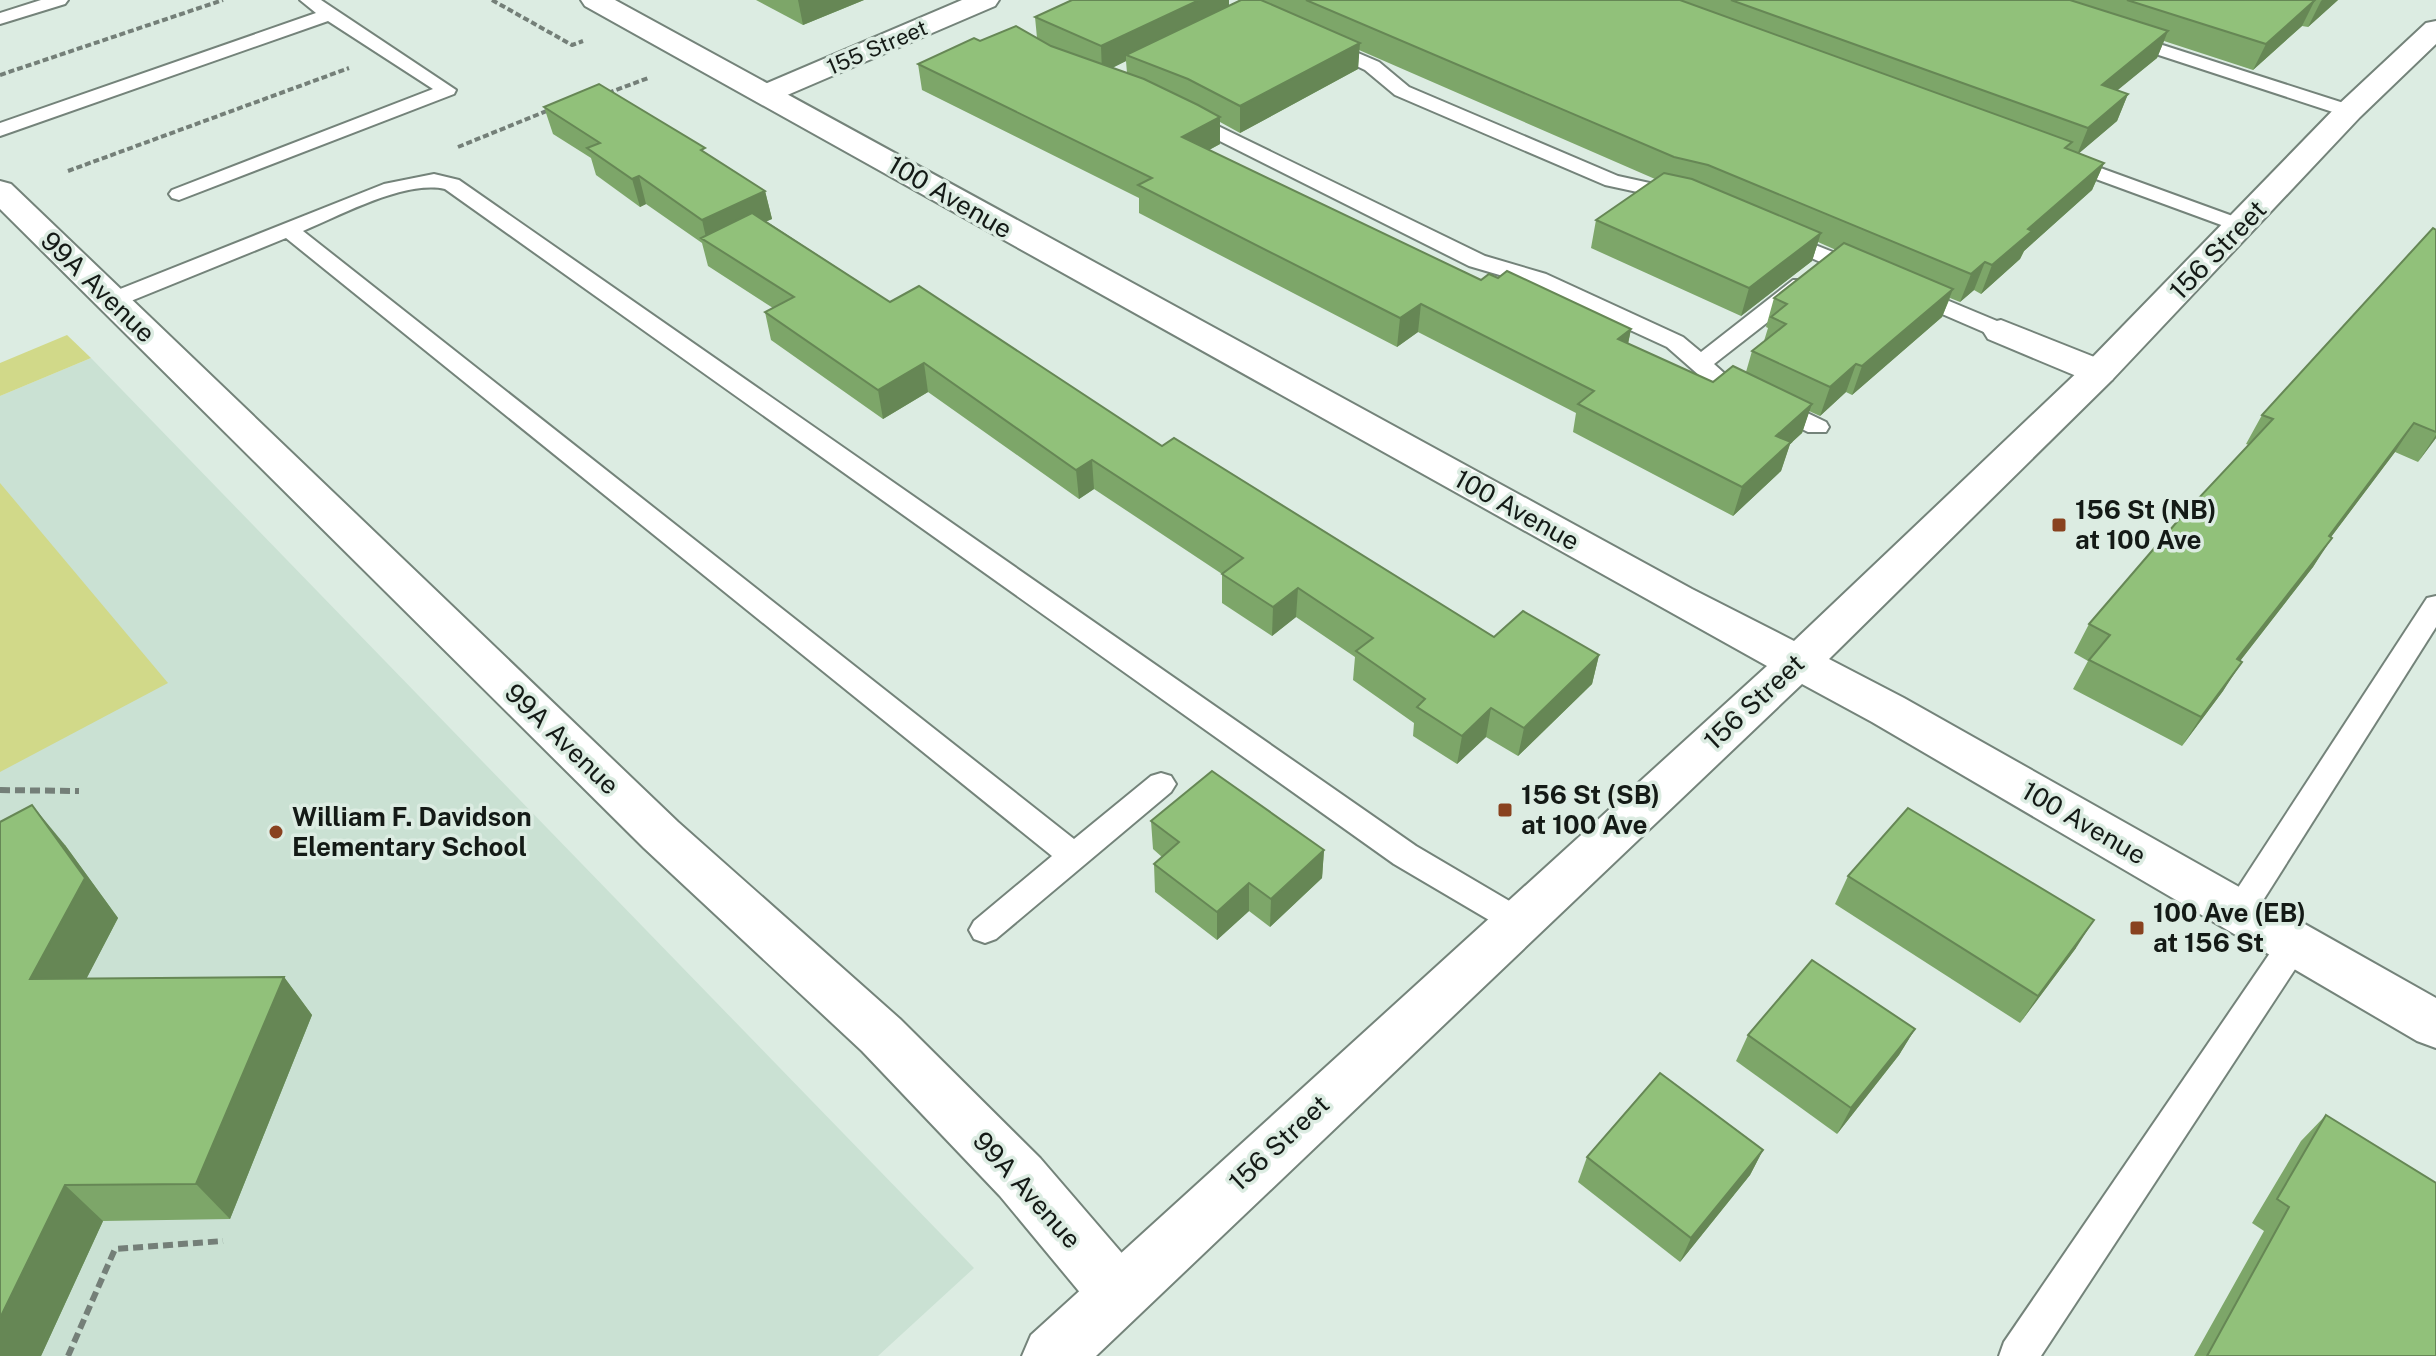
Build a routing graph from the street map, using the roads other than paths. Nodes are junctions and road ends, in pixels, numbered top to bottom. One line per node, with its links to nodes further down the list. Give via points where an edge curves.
1 (59, 0): 6 (lane)
2 (309, 0): 5 (lane)
3 (595, 0): 10 (main road, 100 Avenue)
4 (985, 0): 10 (main road, 155 Street)
5 (330, 14): 13 (lane); 16 (lane, via 447,90)
6 (0, 19)
7 (2436, 29): 12 (main road, 156 Street)
8 (2113, 34): 12 (lane)
9 (1305, 35): 17 (lane, via 1361,59 1402,91 1612,181)
10 (768, 93): 28 (main road, 100 Avenue, via 1057,258)
11 (1168, 108): 24 (lane, via 1477,261 1538,279 1675,342)
12 (2349, 111): 18 (main road, 156 Street)
13 (0, 130)
14 (2041, 152): 18 (lane)
15 (0, 191): 22 (main road, 99A Avenue)
16 (179, 194)
17 (1693, 199)
18 (2242, 226): 25 (main road, 156 Street)
19 (288, 229): 22 (lane); 30 (lane); 32 (lane, via 391,188 434,180 452,184 1405,855)
20 (1763, 229): 21 (lane)
21 (1833, 259): 23 (lane); 24 (lane)
22 (113, 300): 36 (main road, 99A Avenue, via 661,835 881,1035 1020,1177)
23 (2001, 331): 25 (main road)
24 (1700, 364): 26 (lane, via 1716,378)
25 (2099, 372): 28 (main road, 156 Street)
26 (1817, 427)
27 (2436, 605): 31 (lane)
28 (1798, 661): 31 (main road, 100 Avenue); 32 (main road, 156 Street)
29 (1161, 784): 30 (lane)
30 (1074, 856): 33 (lane)
31 (2239, 912): 34 (main road, 100 Avenue)
32 (1517, 921): 36 (main road, 156 Street)
33 (985, 930)
34 (2294, 944): 35 (main road, 100 Avenue); 38 (lane)
35 (2436, 1025)
36 (1118, 1293): 37 (main road, 156 Street)
37 (1052, 1356)
38 (2018, 1356)

